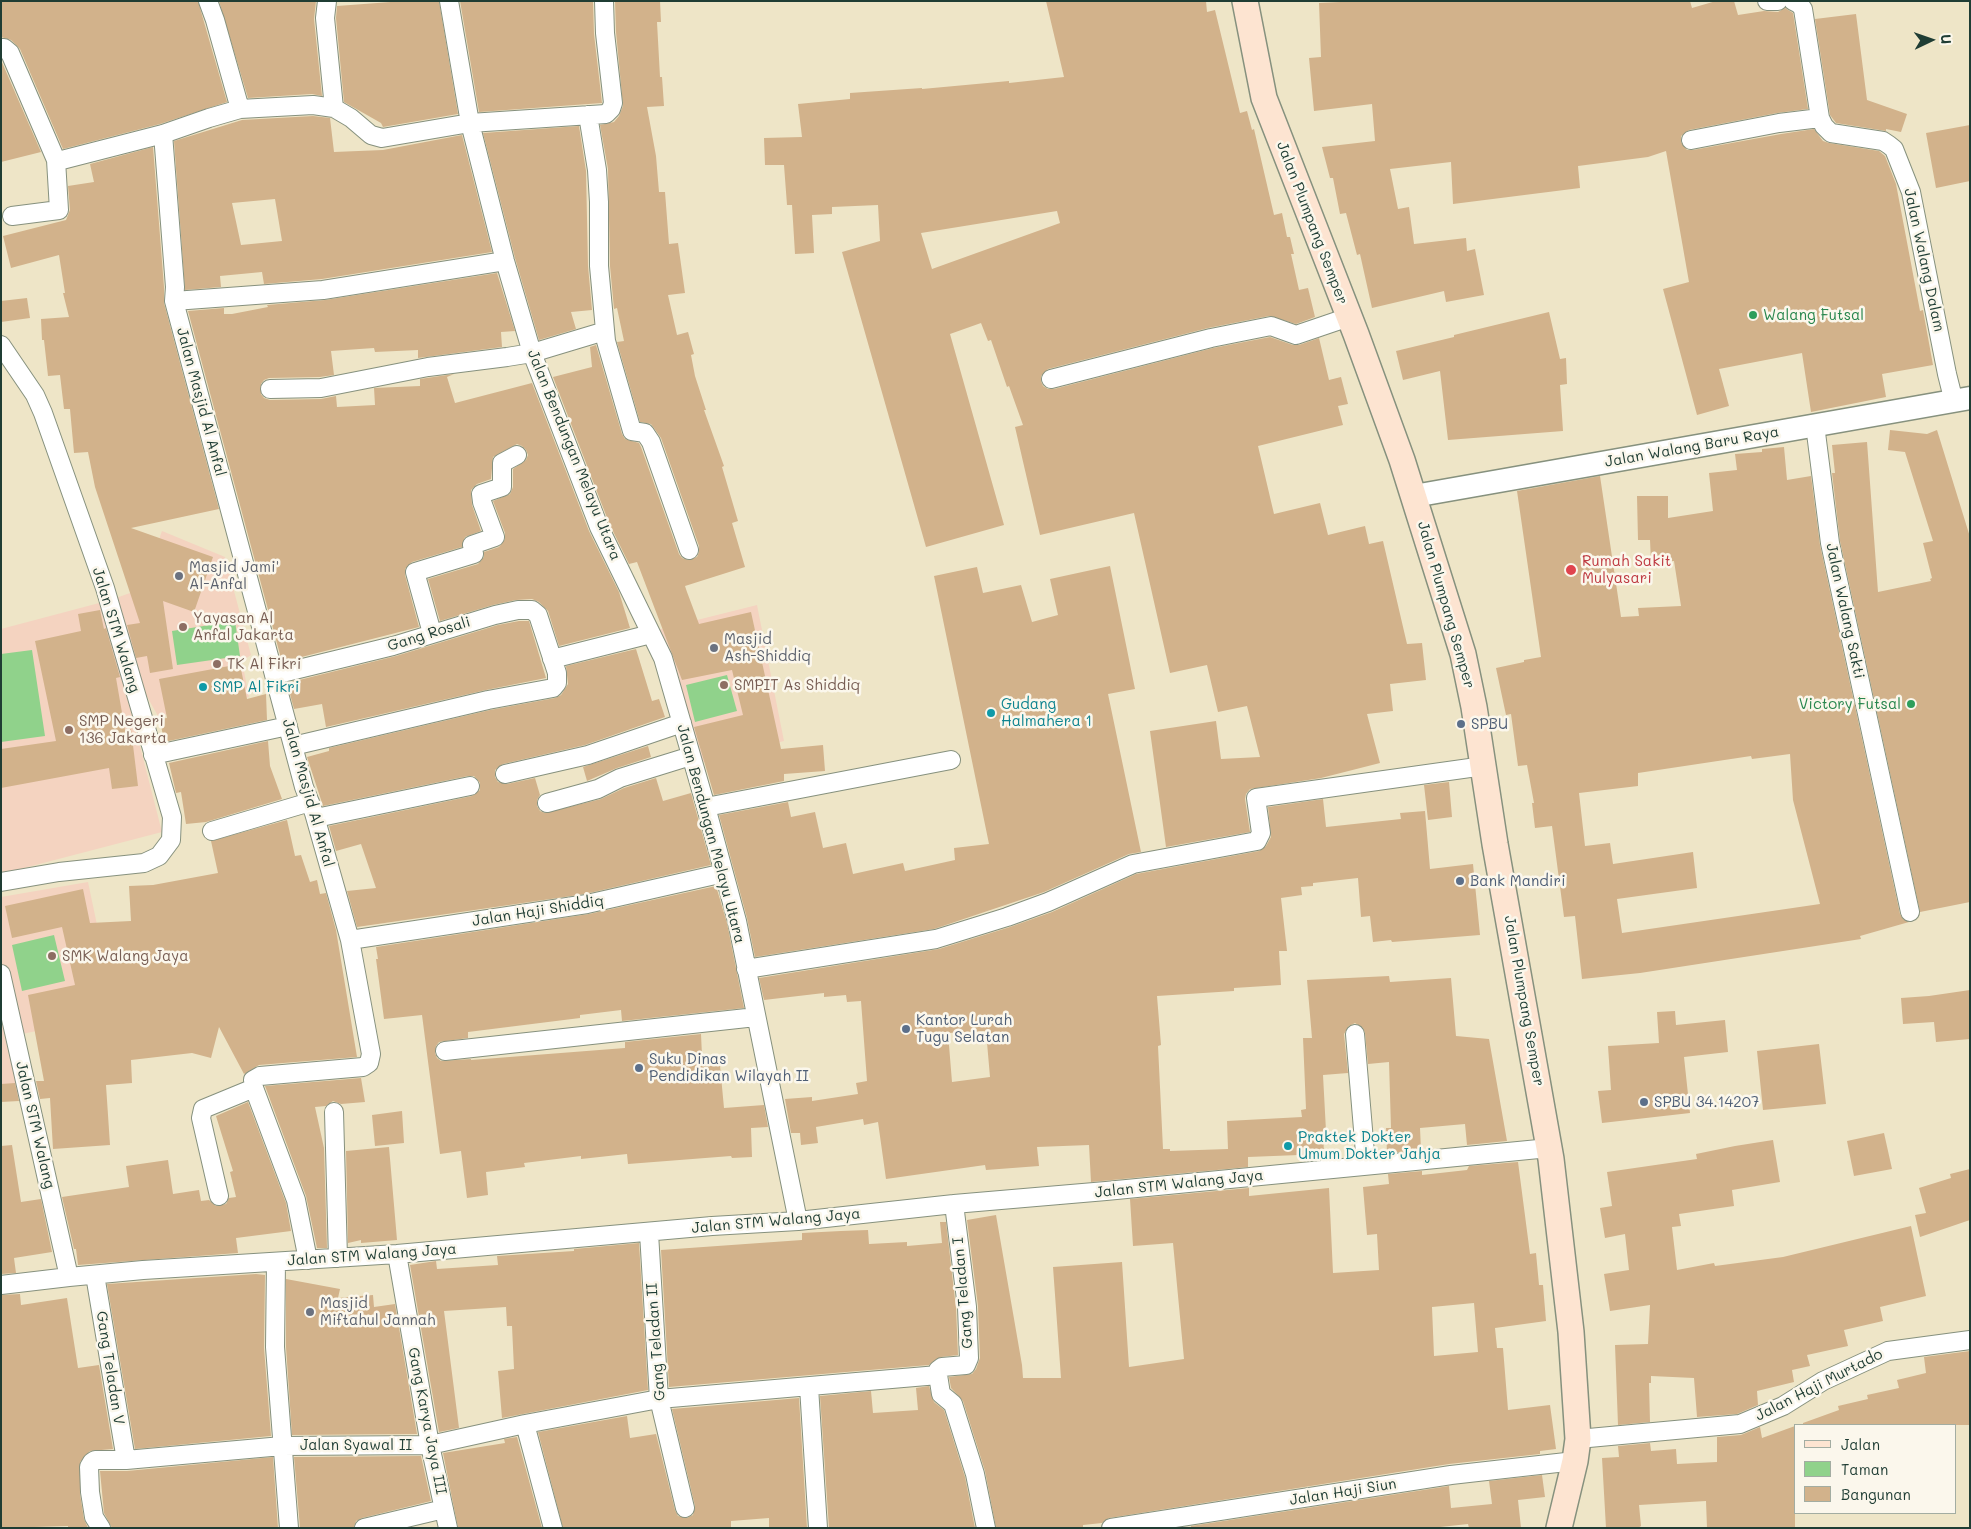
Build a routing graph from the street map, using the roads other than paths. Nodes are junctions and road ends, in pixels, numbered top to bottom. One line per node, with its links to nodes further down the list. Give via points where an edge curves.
1 (208, 1): 11 (street)
2 (328, 1): 10 (street, via 325,18)
3 (449, 1): 14 (street, Jalan Bendungan Melayu Utara)
4 (604, 1): 12 (street, via 612,107 606,114)
5 (1245, 1): 21 (main road, Jalan Plumpang Semper, via 1264,98)
6 (1767, 1): 7 (street)
7 (1778, 1)
8 (1793, 1): 13 (street, via 1803,8)
9 (1, 48): 17 (street, via 10,52)
10 (334, 108): 11 (street, via 313,105); 14 (street, via 376,137)
11 (240, 109): 15 (street)
12 (588, 116): 14 (street); 22 (street, via 597,170 599,266)
13 (1820, 118): 16 (street); 27 (street, Jalan Walang Dalam, via 1831,133 1883,141 1894,150 1911,192 1945,364)
14 (470, 123): 19 (street, Jalan Bendungan Melayu Utara)
15 (163, 134): 17 (street); 20 (street, Jalan Masjid Al Anfal)
16 (1691, 140)
17 (56, 160): 18 (street, via 59,210)
18 (12, 216)
19 (505, 261): 20 (street, via 323,290); 24 (street, Jalan Bendungan Melayu Utara)
20 (174, 301): 35 (street, Jalan Masjid Al Anfal)
21 (1349, 317): 25 (street, via 1296,335 1271,326 1246,331); 30 (main road, Jalan Plumpang Semper)
22 (605, 332): 24 (street); 31 (street, via 629,424 632,431 646,433 651,442)
23 (1, 345): 39 (street, Jalan STM Walang, via 35,395 43,413 105,588)
24 (532, 353): 26 (street, via 428,367 321,388); 33 (street, Jalan Bendungan Melayu Utara, via 599,527)
25 (1051, 379)
26 (270, 389)
27 (1962, 400): 28 (street, Jalan Walang Baru Raya)
28 (1815, 425): 30 (street, Jalan Walang Baru Raya); 52 (street, Jalan Walang Sakti, via 1830,543)
29 (518, 455): 32 (street, via 502,463 502,487 482,494 495,537 472,544 474,554 415,572)
30 (1414, 496): 42 (main road, Jalan Plumpang Semper, via 1463,654)
31 (689, 550)
32 (432, 633): 34 (street, Gang Rosali, via 495,615 532,610 538,615); 35 (street, Gang Rosali, via 393,646)
33 (651, 634): 34 (street); 36 (street, Jalan Bendungan Melayu Utara, via 663,658)
34 (552, 659): 38 (street, via 557,673 554,688 488,700)
35 (274, 674): 37 (street, Jalan Masjid Al Anfal)
36 (682, 723): 40 (street, Jalan Bendungan Melayu Utara); 43 (street, via 588,755)
37 (288, 726): 38 (street, Jalan Masjid Al Anfal); 39 (street)
38 (293, 746): 45 (street, Jalan Masjid Al Anfal)
39 (153, 755): 51 (street, Jalan STM Walang, via 172,817 171,840 159,856 144,863)
40 (692, 756): 46 (street, via 620,778 598,790); 47 (street, Jalan Bendungan Melayu Utara)
41 (951, 760): 47 (street)
42 (1484, 766): 54 (street, via 1256,798 1261,833 1257,841 1133,864 1048,902 936,939); 61 (main road, Jalan Plumpang Semper)
43 (505, 774)
44 (470, 786): 48 (street)
45 (310, 802): 48 (street, Jalan Masjid Al Anfal); 49 (street)
46 (547, 803)
47 (706, 807): 50 (street, Jalan Bendungan Melayu Utara)
48 (316, 818): 53 (street, Jalan Masjid Al Anfal)
49 (212, 831)
50 (724, 873): 53 (street, Jalan Haji Shiddiq, via 587,904); 54 (street, Jalan Bendungan Melayu Utara)
51 (1, 882)
52 (1910, 912)
53 (350, 940): 59 (street, Jalan Masjid Al Anfal, via 370,1063 363,1067 260,1076 253,1080)
54 (746, 969): 56 (street, Jalan Bendungan Melayu Utara)
55 (1, 974): 72 (street, Jalan STM Walang)
56 (756, 1017): 58 (street); 65 (street, Jalan Bendungan Melayu Utara)
57 (1355, 1034): 62 (street)
58 (445, 1051)
59 (254, 1088): 63 (street, via 203,1109 201,1118); 69 (street, via 296,1200)
60 (334, 1112): 68 (street)
61 (1549, 1148): 62 (street, Jalan STM Walang Jaya); 81 (main road, Jalan Plumpang Semper, via 1571,1332)
62 (1366, 1166): 64 (street, Jalan STM Walang Jaya)
63 (219, 1196)
64 (954, 1204): 65 (street, Jalan STM Walang Jaya); 75 (street, Gang Teladan I, via 967,1308 969,1358 966,1365 942,1367)
65 (798, 1221): 66 (street, Jalan STM Walang Jaya)
66 (649, 1233): 67 (street, Jalan STM Walang Jaya); 77 (street, Gang Teladan II)
67 (397, 1254): 68 (street, Jalan STM Walang Jaya); 79 (street, Gang Karya Jaya III)
68 (338, 1258): 69 (street, Jalan STM Walang Jaya)
69 (308, 1260): 70 (street, Jalan STM Walang Jaya)
70 (276, 1262): 71 (street, Jalan STM Walang Jaya); 80 (street, via 275,1348)
71 (95, 1275): 72 (street, Jalan STM Walang Jaya); 82 (street, Gang Teladan V)
72 (69, 1277): 73 (street, Jalan STM Walang Jaya)
73 (1, 1285)
74 (1970, 1340): 81 (street, Jalan Haji Murtado, via 1888,1350 1823,1381 1783,1406 1740,1424)
75 (938, 1375): 76 (street, Jalan Syawal II); 91 (street, via 941,1394 952,1404 975,1474)
76 (809, 1387): 77 (street, Jalan Syawal II); 90 (street)
77 (659, 1399): 78 (street, Jalan Syawal II); 83 (street, Gang Teladan II)
78 (525, 1424): 79 (street, Jalan Syawal II); 89 (street)
79 (430, 1445): 80 (street, Jalan Syawal II); 84 (street, Gang Karya Jaya III)
80 (282, 1446): 82 (street, Jalan Syawal II); 86 (street)
81 (1577, 1450): 92 (street, Jalan Haji Siun, via 1451,1475); 93 (main road, Jalan Plumpang Semper)
82 (126, 1460): 85 (street, Jalan Syawal II, via 100,1459 89,1467 94,1517)
83 (686, 1508)
84 (444, 1509): 87 (street); 88 (street, Gang Karya Jaya III)
85 (101, 1528)
86 (289, 1528)
87 (364, 1528)
88 (448, 1528)
89 (553, 1528)
90 (818, 1528)
91 (986, 1528)
92 (1111, 1528)
93 (1559, 1528)

